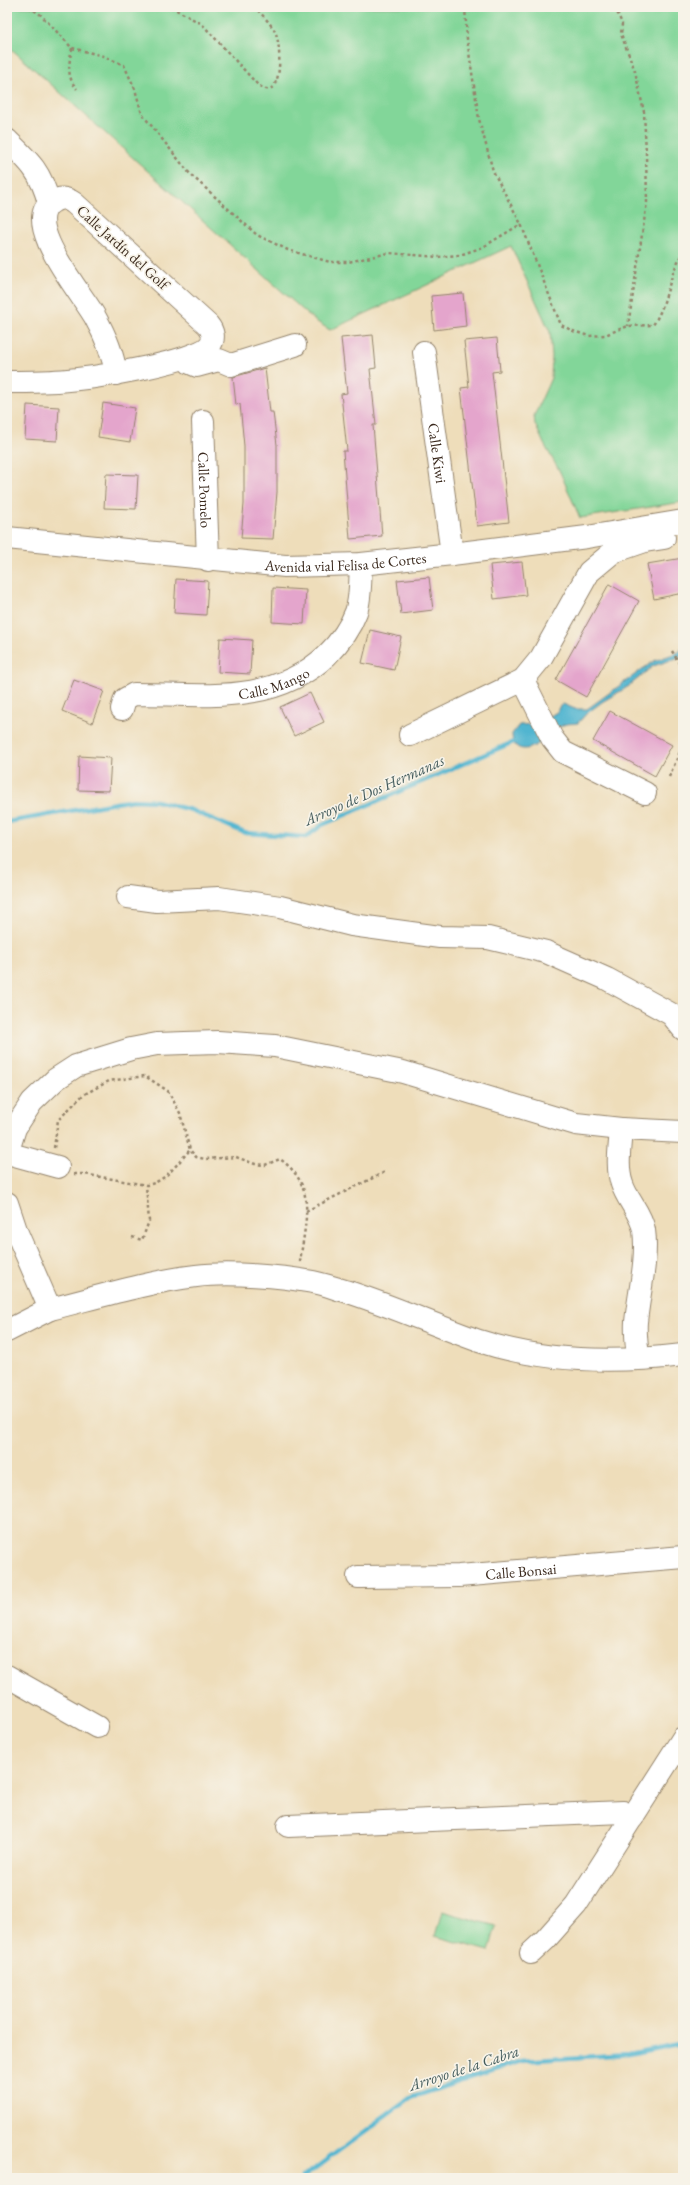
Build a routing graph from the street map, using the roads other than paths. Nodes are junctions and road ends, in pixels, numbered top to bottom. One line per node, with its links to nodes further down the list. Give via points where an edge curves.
1 (7, 140): 2 (street, via 34,166 46,190)
2 (49, 203): 5 (street, Calle Jardín del Golf, via 59,198 74,203 211,328 213,337 210,345); 6 (street, via 42,220 48,243 95,316 109,346)
3 (295, 345): 5 (street, via 231,365 220,360 197,366 190,363)
4 (424, 352): 12 (street, Calle Kiwi)
5 (188, 356): 6 (street, Calle Jardín del Golf)
6 (116, 374): 7 (street, Calle Jardín del Golf, via 68,380)
7 (7, 382)
8 (203, 421): 13 (street, Calle Pomelo)
9 (683, 521): 12 (street, Avenida vial Felisa de Cortes)
10 (683, 535): 15 (street, via 644,541 613,552 588,572 541,658)
11 (7, 538): 13 (street, Avenida vial Felisa de Cortes)
12 (452, 554): 14 (street, Avenida vial Felisa de Cortes)
13 (208, 560): 14 (street, Avenida vial Felisa de Cortes, via 285,566)
14 (361, 564): 16 (street, Calle Mango, via 356,611 348,628 336,646 301,676 252,693 134,694 125,699)
15 (523, 680): 17 (street); 18 (street, via 552,738 563,752)
16 (122, 709)
17 (410, 735)
18 (645, 793)
19 (128, 897): 20 (street, via 157,901 219,898 280,907 352,925 440,937 488,938 546,952 607,979 671,1014)
20 (683, 1029)
21 (621, 1129): 22 (street); 23 (street, via 561,1120 404,1072 275,1046 185,1042 131,1049 76,1066 56,1079 32,1102 15,1128); 29 (street, via 621,1183 644,1229 645,1245 636,1324)
22 (683, 1132)
23 (7, 1154): 24 (street)
24 (63, 1172)
25 (7, 1203): 26 (street, via 17,1233)
26 (50, 1309): 27 (street); 29 (street, via 153,1284 197,1276 230,1274 314,1282 481,1341 515,1350 590,1359)
27 (7, 1331)
28 (683, 1355): 29 (street)
29 (638, 1358)
30 (683, 1558): 31 (street, Calle Bonsai, via 459,1576)
31 (358, 1577)
32 (7, 1676): 33 (street)
33 (97, 1727)
34 (683, 1738): 35 (street)
35 (632, 1817): 36 (street, via 623,1812); 37 (street, via 576,1905)
36 (288, 1826)
37 (531, 1953)

